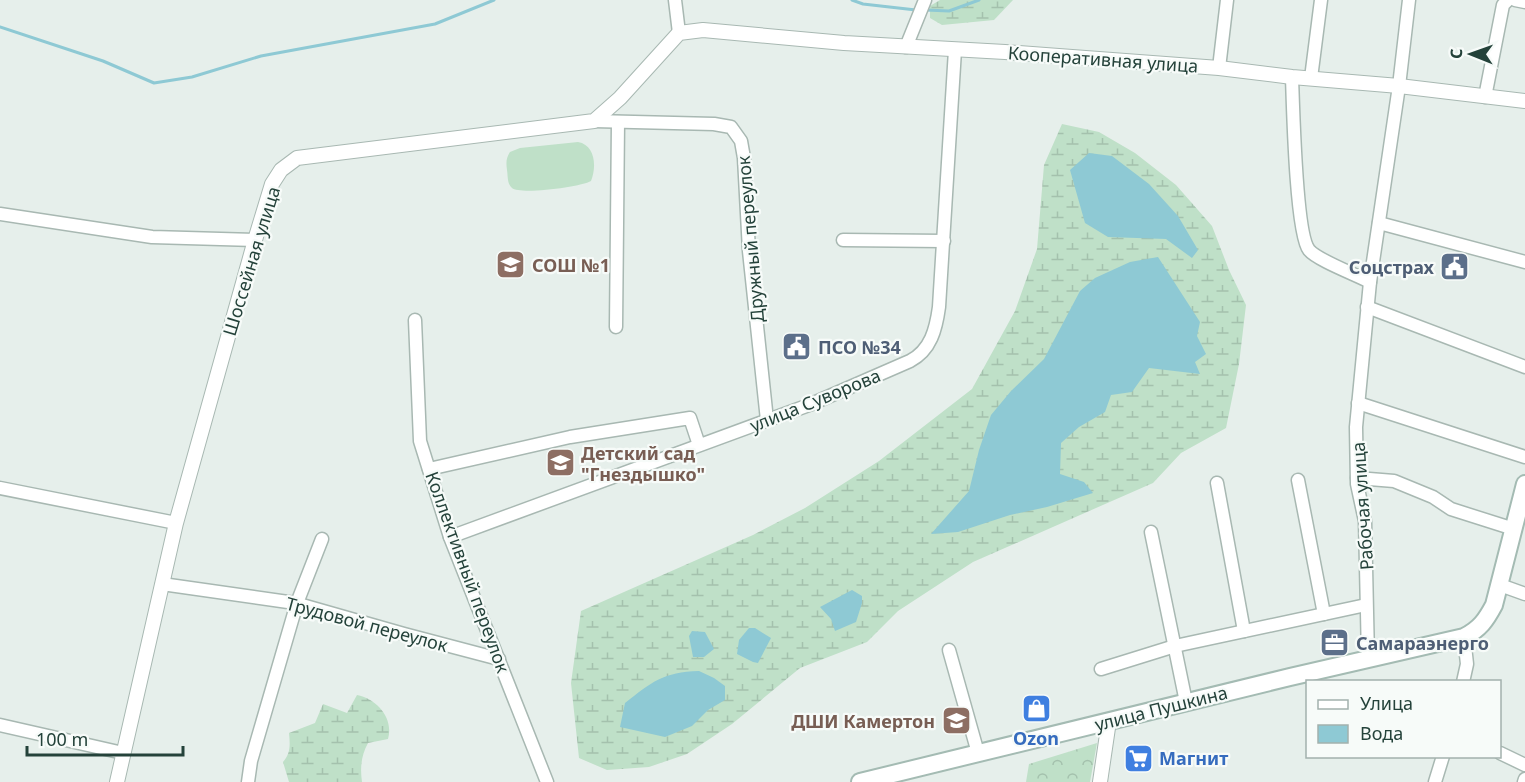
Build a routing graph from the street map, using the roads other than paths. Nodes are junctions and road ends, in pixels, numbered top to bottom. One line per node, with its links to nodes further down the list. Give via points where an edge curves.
1 (675, 0): 9 (street)
2 (925, 0): 10 (street)
3 (1227, 0): 12 (street)
4 (1321, 0): 14 (street)
5 (1409, 0): 15 (street, Рабочая улица)
6 (1508, 0): 16 (street, via 1503,5)
7 (1515, 0): 8 (street)
8 (1525, 2)
9 (679, 33): 10 (street, Кооперативная улица, via 703,30); 18 (street)
10 (906, 47): 11 (street, Кооперативная улица)
11 (955, 50): 12 (street, Кооперативная улица); 24 (street, улица Суворова)
12 (1219, 69): 13 (street, Кооперативная улица)
13 (1292, 77): 14 (street, Кооперативная улица); 26 (street, via 1304,240 1312,253)
14 (1311, 78): 15 (street, Кооперативная улица)
15 (1399, 86): 16 (street, Кооперативная улица); 21 (street, Рабочая улица)
16 (1485, 98): 17 (street, Кооперативная улица)
17 (1525, 101)
18 (594, 121): 19 (street, Дружный переулок); 22 (street, Шоссейная улица, via 297,158 281,170 272,184)
19 (618, 122): 29 (street); 32 (street, Дружный переулок, via 714,124 730,127 741,141)
20 (0, 214): 22 (street, via 152,237)
21 (1379, 223): 25 (street); 26 (street, Рабочая улица)
22 (255, 240): 41 (street, Шоссейная улица)
23 (843, 240): 24 (street)
24 (944, 241): 32 (street, улица Суворова, via 938,319 918,357)
25 (1525, 262)
26 (1370, 282): 27 (street, Рабочая улица)
27 (1367, 307): 30 (street); 31 (street, Рабочая улица)
28 (415, 321): 35 (street, Коллективный переулок, via 420,441)
29 (616, 327)
30 (1525, 367)
31 (1358, 404): 34 (street); 36 (street, Рабочая улица)
32 (767, 420): 33 (street, улица Суворова)
33 (699, 445): 35 (street, via 690,418 570,437); 44 (street, улица Суворова)
34 (1525, 457)
35 (429, 469): 44 (street, Коллективный переулок)
36 (1357, 478): 42 (street, via 1394,481 1451,509); 50 (street, Рабочая улица, via 1365,521)
37 (1299, 480): 51 (street)
38 (1217, 483): 52 (street)
39 (1525, 484): 42 (main road)
40 (0, 488): 41 (street)
41 (176, 523): 46 (street, Шоссейная улица)
42 (1514, 529): 47 (main road)
43 (1151, 532): 54 (street)
44 (450, 537): 57 (street, Коллективный переулок)
45 (322, 539): 49 (street)
46 (162, 584): 49 (street, Трудовой переулок); 63 (street, Шоссейная улица)
47 (1500, 585): 48 (street); 53 (main road, via 1485,622)
48 (1525, 594)
49 (297, 603): 57 (street, Трудовой переулок); 69 (street)
50 (1366, 605): 51 (street); 56 (street, Рабочая улица)
51 (1324, 614): 52 (street)
52 (1244, 631): 54 (street)
53 (1464, 637): 56 (main road, улица Пушкина); 59 (street, via 1467,664)
54 (1175, 646): 58 (street); 60 (street)
55 (950, 650): 64 (street)
56 (1368, 658): 60 (main road, улица Пушкина)
57 (499, 659): 70 (street, Коллективный переулок)
58 (1101, 669)
59 (1462, 680)
60 (1186, 702): 61 (main road, улица Пушкина)
61 (1109, 721): 64 (main road, улица Пушкина); 72 (street)
62 (0, 725): 63 (street)
63 (123, 753): 68 (street, Шоссейная улица)
64 (978, 753): 71 (main road, улица Пушкина)
65 (1501, 753): 67 (street)
66 (1442, 758): 73 (street)
67 (1525, 765)
68 (117, 782)
69 (248, 782)
70 (547, 782)
71 (860, 782)
72 (1100, 782)
73 (1435, 782)

